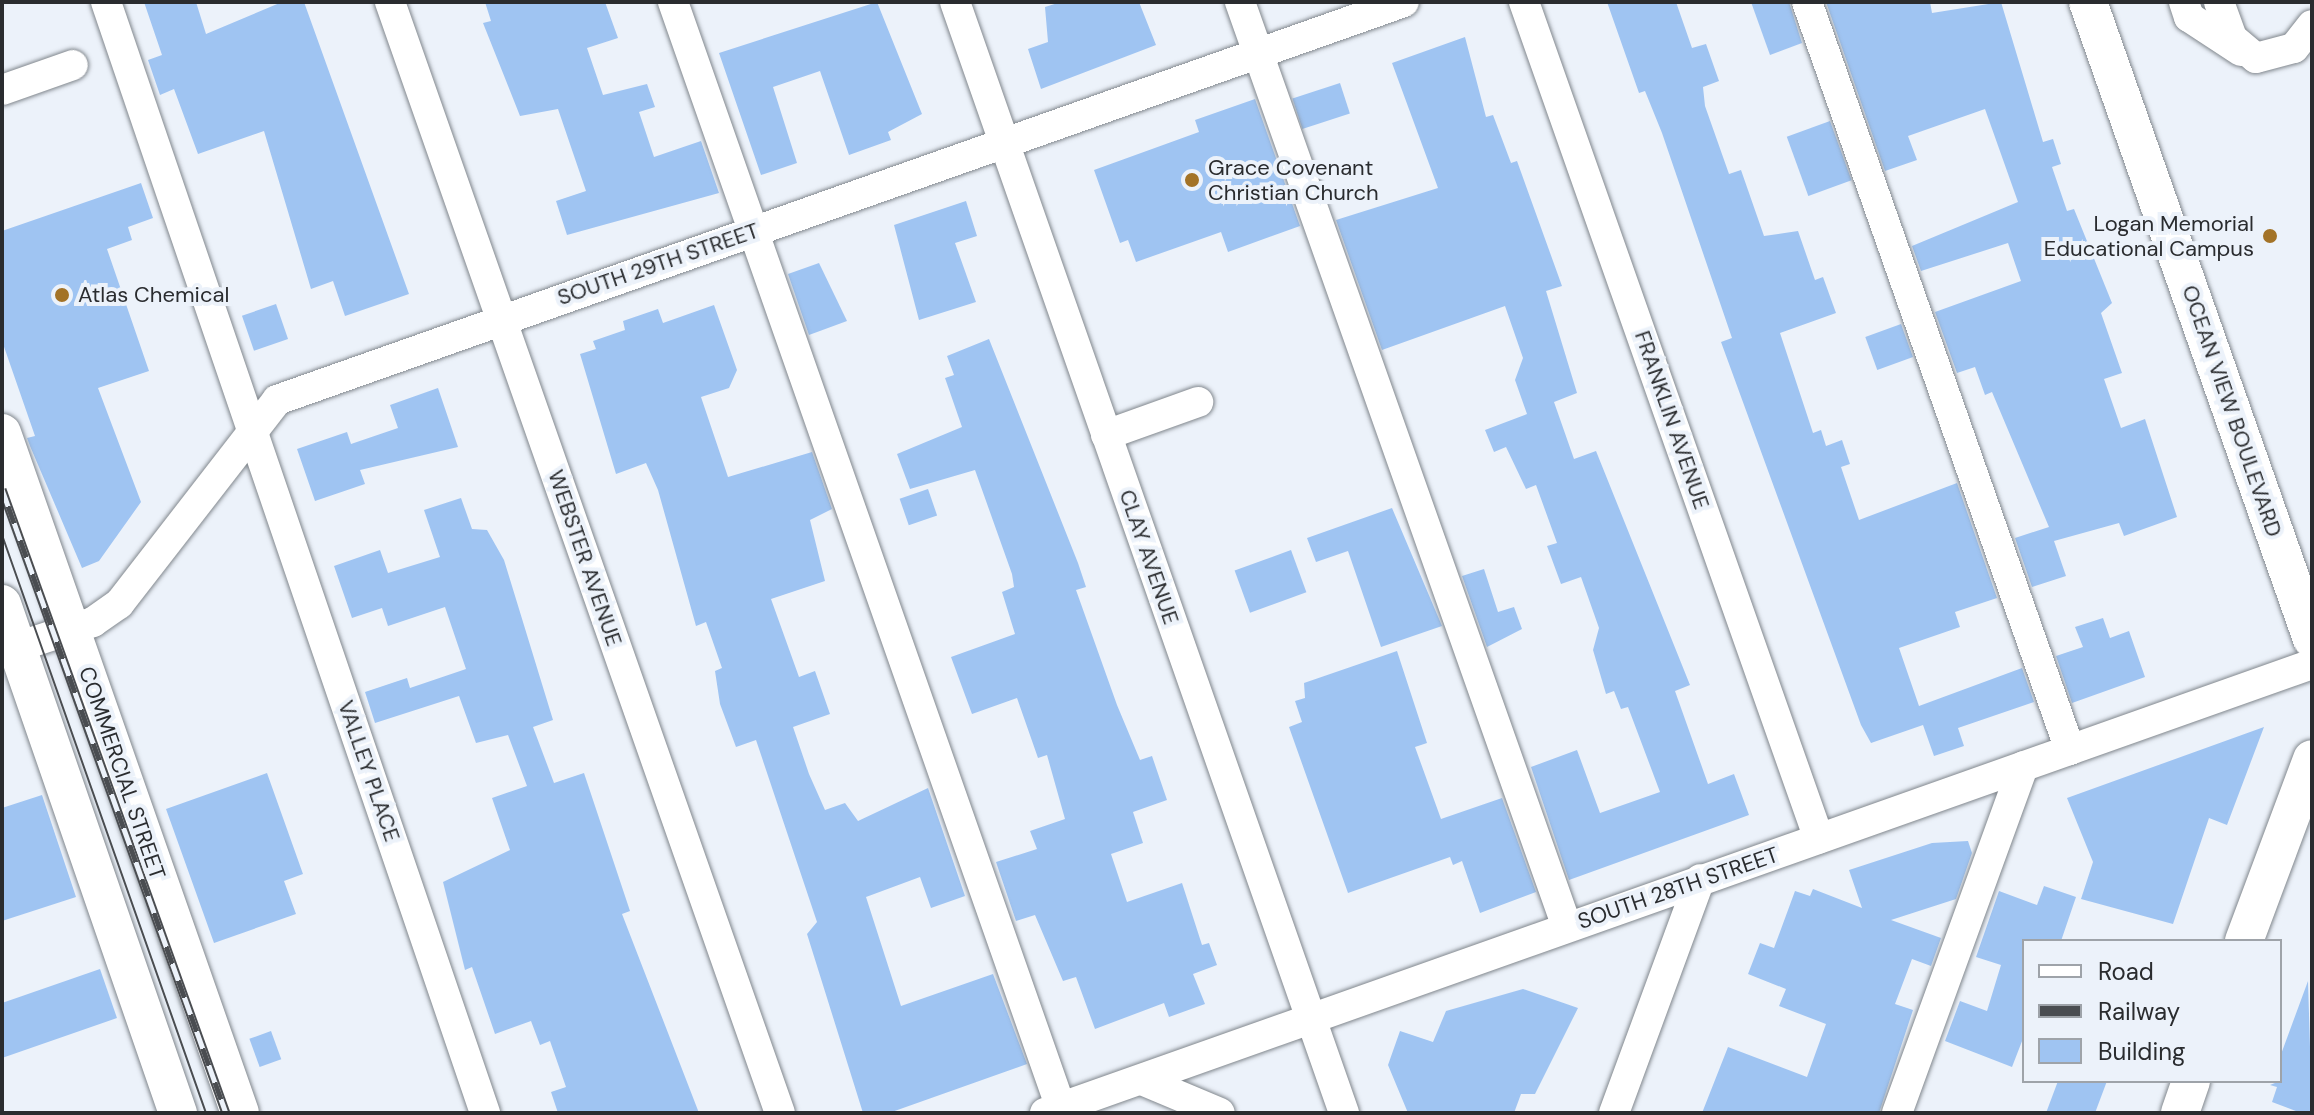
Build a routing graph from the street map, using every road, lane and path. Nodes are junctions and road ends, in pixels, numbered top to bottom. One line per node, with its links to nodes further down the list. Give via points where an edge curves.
1 (106, 2): 21 (street, VALLEY PLACE)
2 (390, 2): 19 (street, WEBSTER AVENUE)
3 (673, 2): 18 (street)
4 (955, 2): 17 (street, CLAY AVENUE)
5 (1240, 2): 13 (street)
6 (1404, 2): 13 (street, SOUTH 29TH STREET)
7 (1524, 2): 32 (street, FRANKLIN AVENUE)
8 (1807, 2): 29 (street)
9 (2088, 2): 26 (main road, OCEAN VIEW BOULEVARD)
10 (2184, 2): 14 (street, via 2189,17)
11 (2219, 2): 14 (street)
12 (2312, 25): 14 (street, via 2308,37 2274,58)
13 (1258, 53): 17 (street, SOUTH 29TH STREET); 34 (street)
14 (2244, 54)
15 (73, 65): 16 (street)
16 (2, 90)
17 (1004, 143): 18 (street, SOUTH 29TH STREET); 23 (street, CLAY AVENUE)
18 (753, 231): 19 (street, SOUTH 29TH STREET); 39 (street)
19 (501, 319): 21 (street, SOUTH 29TH STREET, via 277,400); 43 (street, WEBSTER AVENUE)
20 (1198, 402): 23 (street)
21 (253, 430): 25 (street, SOUTH 29TH STREET, via 119,604); 42 (street, VALLEY PLACE)
22 (2, 433): 25 (main road, COMMERCIAL STREET)
23 (1106, 435): 36 (street, CLAY AVENUE)
24 (2, 604): 27 (main road)
25 (72, 629): 27 (street, SOUTH 29TH STREET); 41 (main road, COMMERCIAL STREET)
26 (2312, 639)
27 (10, 649): 40 (main road)
28 (2312, 664): 29 (street, SOUTH 28TH STREET)
29 (2070, 750): 31 (street, SOUTH 28TH STREET)
30 (2312, 759): 35 (main road)
31 (2023, 766): 32 (street, SOUTH 28TH STREET); 47 (street)
32 (1819, 839): 33 (street, SOUTH 28TH STREET)
33 (1700, 879): 34 (street, SOUTH 28TH STREET); 46 (street)
34 (1567, 927): 36 (street, SOUTH 28TH STREET)
35 (2245, 939)
36 (1311, 1021): 37 (street, SOUTH 28TH STREET); 45 (street, CLAY AVENUE)
37 (1144, 1081): 39 (street, SOUTH 28TH STREET); 44 (street)
38 (2190, 1083): 48 (main road)
39 (1049, 1112)
40 (178, 1113)
41 (240, 1113)
42 (485, 1113)
43 (780, 1113)
44 (1220, 1113)
45 (1344, 1113)
46 (1614, 1113)
47 (1897, 1113)
48 (2180, 1113)

